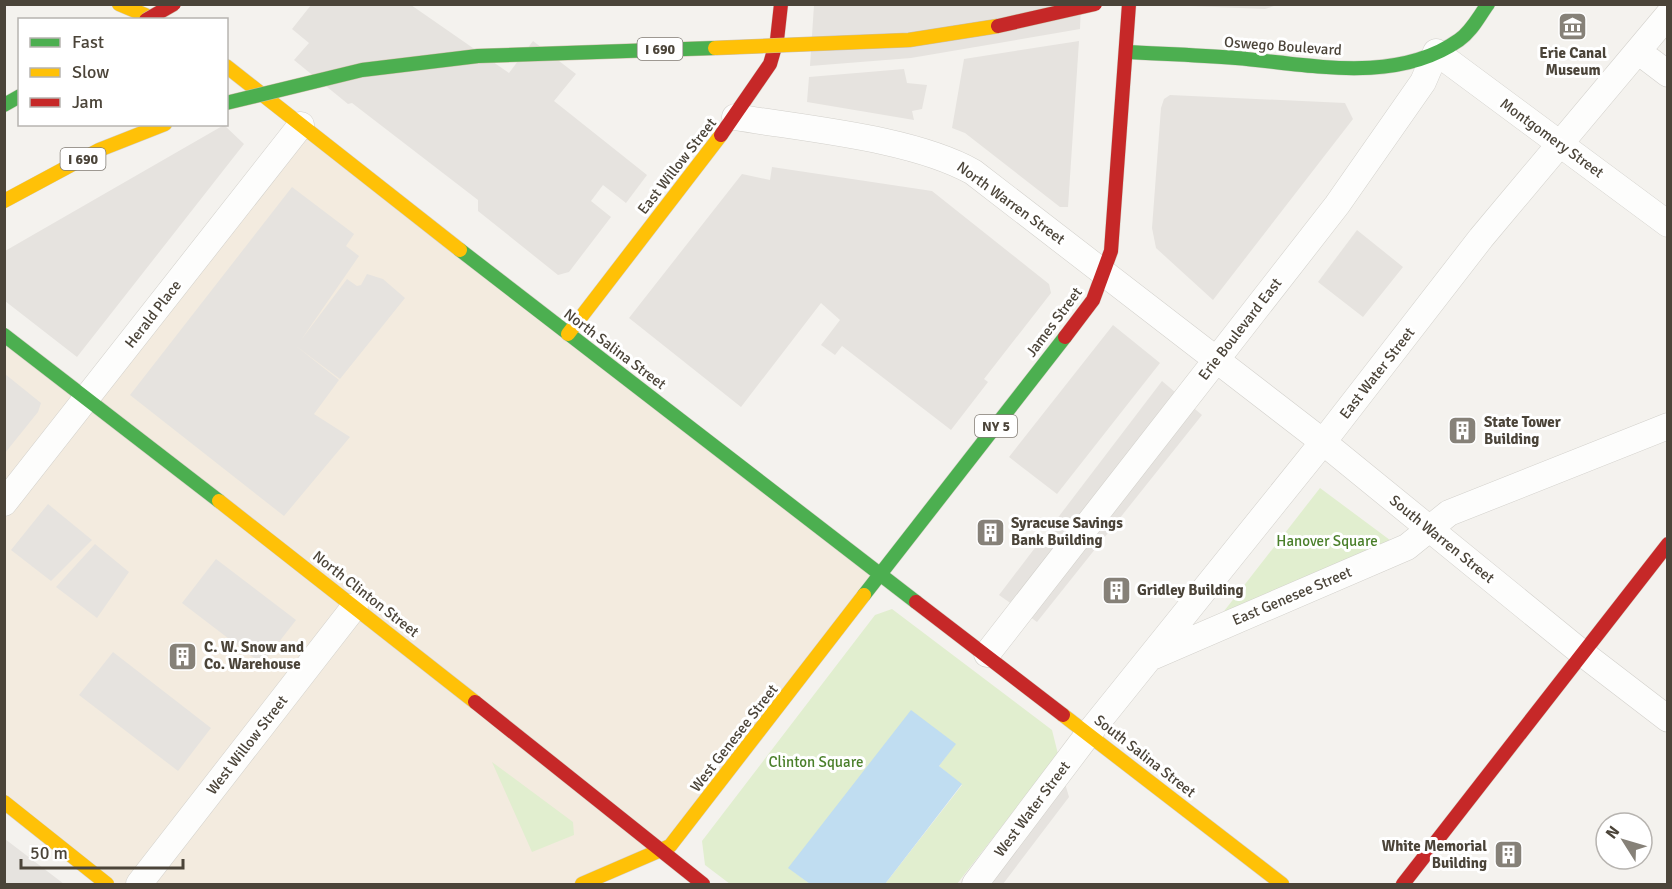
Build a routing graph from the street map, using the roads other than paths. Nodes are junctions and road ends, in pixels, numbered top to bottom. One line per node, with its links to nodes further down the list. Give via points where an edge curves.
1 (119, 4): 10 (main road)
2 (149, 4): 11 (main road)
3 (174, 4): 9 (main road, bridge)
4 (782, 4): 20 (main road, East Willow Street, via 770,64)
5 (1095, 4): 18 (main road, I 690, bridge, via 1032,20 909,40 478,56 362,70)
6 (1129, 4): 12 (main road, James Street)
7 (1488, 4): 13 (main road, via 1461,38)
8 (1668, 15): 14 (street, East Water Street)
9 (150, 18)
10 (152, 18)
11 (166, 18)
12 (1126, 52): 13 (main road, Oswego Boulevard, via 1313,67 1406,63); 26 (main road, James Street / NY 5, via 1111,251)
13 (1436, 52): 23 (street, Montgomery Street); 29 (street, Erie Boulevard East, via 1423,82 1337,205)
14 (1639, 52): 16 (street); 23 (street, East Water Street)
15 (228, 68): 21 (main road, North Salina Street)
16 (1668, 74)
17 (18, 97): 19 (main road)
18 (228, 103)
19 (4, 105)
20 (735, 117): 26 (street, North Warren Street, via 899,146 952,161 973,172); 27 (main road, East Willow Street)
21 (301, 125): 27 (main road, North Salina Street); 30 (street, Herald Place)
22 (160, 126): 24 (main road, I 690, via 99,150)
23 (1560, 143): 25 (street, Montgomery Street); 32 (street, East Water Street)
24 (4, 201)
25 (1668, 224)
26 (1104, 273): 29 (street, North Warren Street); 36 (main road, James Street / NY 5, via 1093,300)
27 (568, 334): 36 (main road, North Salina Street)
28 (4, 335): 30 (main road, North Clinton Street)
29 (1216, 359): 32 (street, South Warren Street); 39 (street, Erie Boulevard East)
30 (87, 398): 33 (street, Herald Place); 37 (main road, North Clinton Street)
31 (1666, 426): 34 (street, East Genesee Street, via 1449,513)
32 (1323, 442): 34 (street, South Warren Street); 40 (street, East Water Street)
33 (4, 503)
34 (1430, 530): 38 (street, South Warren Street); 40 (street, East Genesee Street, via 1407,547)
35 (1668, 544): 38 (main road)
36 (882, 574): 39 (main road, North Salina Street); 44 (main road, West Genesee Street / NY 5, via 670,846)
37 (355, 606): 44 (main road, North Clinton Street); 46 (street, West Willow Street)
38 (1582, 653): 41 (street, South Warren Street); 51 (main road)
39 (987, 654): 42 (main road, South Salina Street)
40 (1150, 657): 42 (street, East Water Street)
41 (1668, 719)
42 (1089, 733): 49 (street, West Water Street); 50 (main road, South Salina Street)
43 (4, 802): 45 (main road)
44 (661, 852): 47 (main road, West Genesee Street / NY 5); 48 (main road, North Clinton Street)
45 (107, 885)
46 (139, 885)
47 (582, 885)
48 (703, 885)
49 (975, 885)
50 (1282, 885)
51 (1403, 885)

